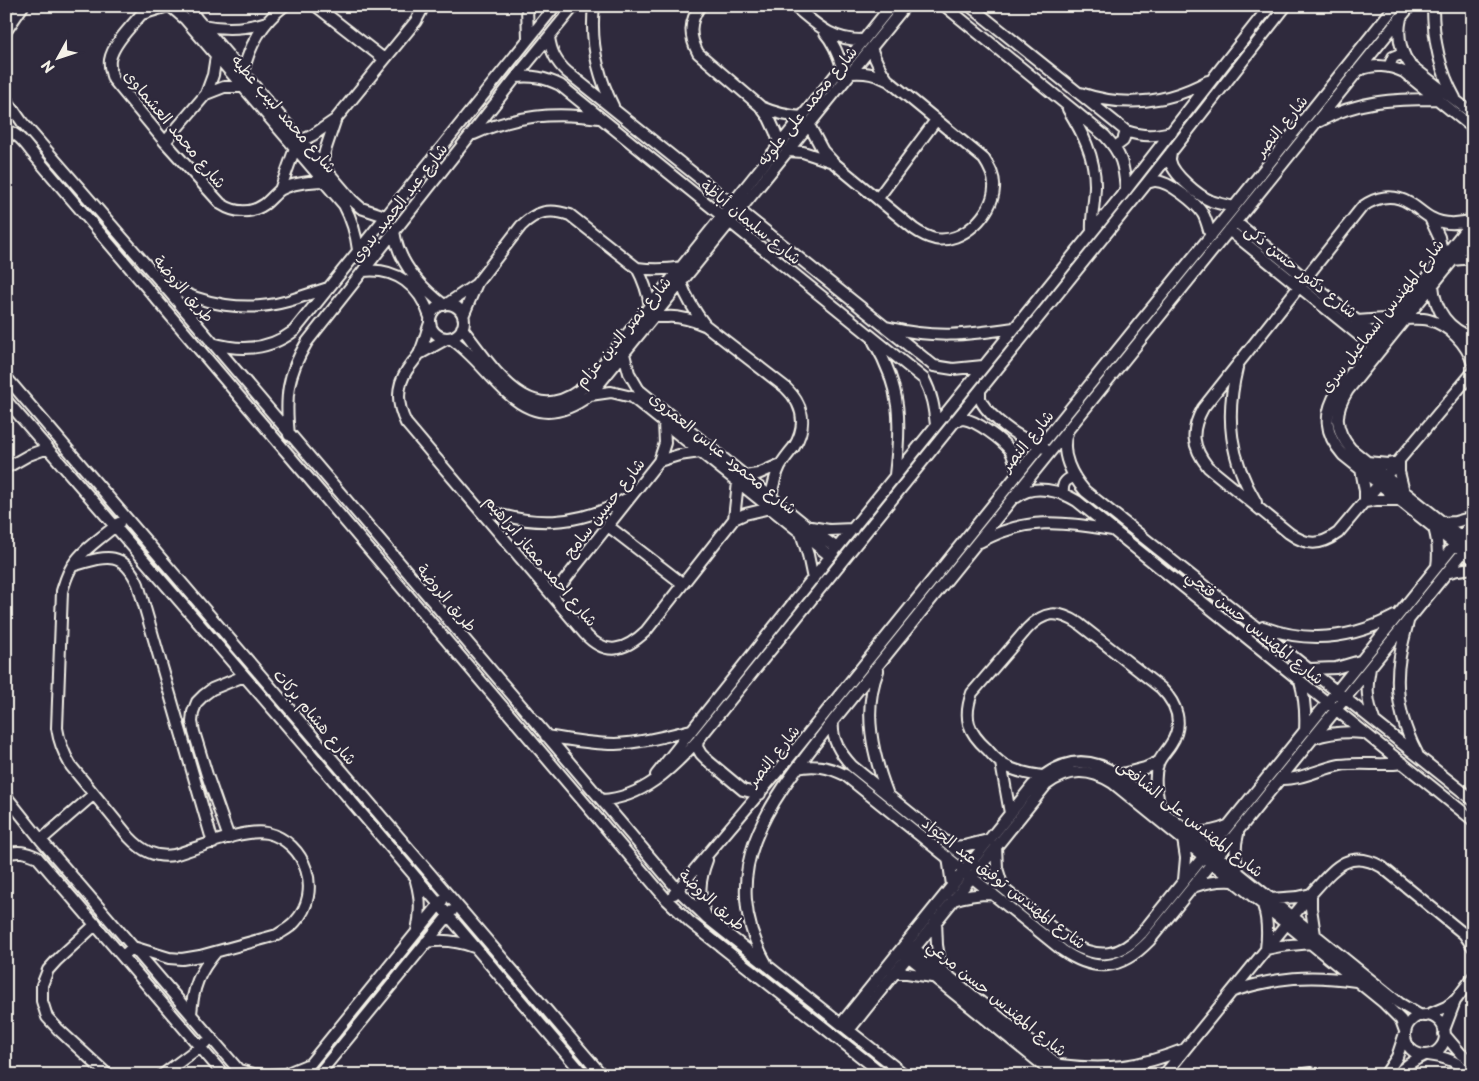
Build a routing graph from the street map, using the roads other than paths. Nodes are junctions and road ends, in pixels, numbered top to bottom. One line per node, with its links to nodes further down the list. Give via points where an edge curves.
1 (23, 6): 27 (street)
2 (170, 6): 22 (street, شارع محمد العشماوى); 32 (street, شارع محمد لبيب عطيه)
3 (188, 6): 25 (street, شارع محمد لبيب عطيه)
4 (284, 6): 24 (street)
5 (316, 6): 33 (street)
6 (424, 6): 33 (street, via 416,21)
7 (527, 6): 29 (street)
8 (574, 6): 28 (street, شارع عبد الحميد بدوى)
9 (594, 6): 50 (street, via 593,43 597,66)
10 (700, 6): 48 (street, via 693,19 691,34 698,53)
11 (794, 6): 26 (street)
12 (891, 6): 30 (street, شارع محمد على علوبه)
13 (904, 6): 30 (street, شارع محمد على علوبه)
14 (945, 6): 47 (street)
15 (970, 6): 42 (street)
16 (1270, 6): 39 (street)
17 (1286, 6): 68 (street)
18 (1395, 6): 69 (street, شارع النصر)
19 (1410, 6): 23 (street)
20 (1434, 6): 46 (street, via 1435,43 1440,64)
21 (554, 7): 29 (street, شارع عبد الحميد بدوى)
22 (145, 10): 64 (street, شارع محمد العشماوى, via 112,52 110,70 119,87)
23 (1401, 18): 31 (street, via 1399,32); 36 (street)
24 (267, 22): 25 (street, via 242,28); 37 (street, via 249,51)
25 (202, 25): 37 (street, شارع محمد لبيب عطيه)
26 (823, 30): 30 (street, via 842,39); 35 (street)
27 (6, 31)
28 (548, 37): 38 (street, شارع عبد الحميد بدوى); 50 (street, شارع سليمان أباظة, via 560,65)
29 (528, 39): 49 (street, شارع عبد الحميد بدوى)
30 (867, 44): 35 (street, شارع محمد على علوبه); 40 (street)
31 (1403, 53): 34 (street, via 1393,57); 46 (street, via 1410,65)
32 (216, 56): 41 (street, شارع محمد لبيب عطيه); 43 (street)
33 (384, 59): 54 (street)
34 (1389, 67): 36 (street, via 1368,66); 45 (street, via 1404,72)
35 (846, 70): 40 (street, via 877,75); 56 (street, شارع محمد على علوبه)
36 (1359, 70): 58 (street)
37 (243, 73): 65 (street, شارع محمد لبيب عطيه)
38 (516, 77): 52 (street, شارع عبد الحميد بدوى); 53 (street, شارع سليمان أباظة, via 550,80)
39 (1211, 79): 42 (street, via 1179,94 1145,102 1109,100); 62 (street)
40 (889, 82): 55 (street)
41 (242, 87): 43 (street, via 224,87); 65 (street, شارع محمد لبيب عطيه)
42 (1075, 91): 61 (street)
43 (206, 94): 64 (street)
44 (6, 99): 57 (street, طريق الروضة)
45 (1438, 100): 58 (street, via 1374,102 1343,110); 59 (street)
46 (1457, 101): 51 (street)
47 (1063, 102): 66 (street); 90 (street, via 1082,133 1093,166)
48 (760, 106): 56 (street); 67 (street)
49 (472, 109): 52 (street); 83 (street, شارع عبد الحميد بدوى)
50 (614, 109): 80 (street, شارع سليمان أباظة)
51 (1473, 114)
52 (484, 118): 63 (street, شارع عبد الحميد بدوى)
53 (601, 118): 63 (street, via 547,115 520,118); 86 (street, شارع سليمان أباظة)
54 (335, 120): 65 (street); 71 (street)
55 (936, 120): 78 (street); 78 (street, via 984,159 990,168 994,189 988,207 961,235 937,239 914,229)
56 (806, 121): 67 (street, شارع محمد على علوبه); 70 (street)
57 (22, 122): 60 (street); 75 (street, طريق الروضة)
58 (1315, 124): 72 (street)
59 (1473, 128)
60 (10, 131): 79 (street, طريق الروضة)
61 (1126, 131): 62 (street, via 1141,136); 66 (street, via 1123,141)
62 (1172, 132): 77 (street)
63 (471, 135): 89 (street, شارع عبد الحميد بدوى)
64 (166, 142): 76 (street, شارع محمد العشماوى, via 214,197 229,209 256,209)
65 (298, 145): 71 (street, شارع محمد لبيب عطيه); 73 (street, شارع محمد لبيب عطيه); 76 (street, شارع محمد العشماوى)
66 (1115, 147): 77 (street, via 1122,160)
67 (784, 148): 70 (street); 80 (street, شارع محمد على علوبه)
68 (1171, 152): 74 (street); 81 (street, via 1170,160 1180,178 1211,201)
69 (1271, 161): 72 (street); 81 (street, شارع النصر)
70 (834, 163): 78 (street)
71 (322, 166): 83 (street, شارع محمد لبيب عطيه, via 361,208)
72 (1279, 168): 88 (street)
73 (323, 181): 76 (street, شارع محمد العشماوى); 93 (street, شارع محمد لبيب عطيه, via 351,218)
74 (1147, 183): 92 (street, via 1165,183 1196,206 1203,214); 104 (street)
75 (82, 190): 79 (street); 82 (street, طريق الروضة)
76 (280, 190)
77 (1126, 190): 90 (street)
78 (878, 198)
79 (72, 199): 84 (street, طريق الروضة)
80 (736, 207): 86 (street, شارع محمد على علوبه); 115 (street, شارع سليمان أباظة)
81 (1234, 207): 92 (street, شارع النصر)
82 (97, 209): 84 (street); 100 (street, طريق الروضة)
83 (385, 216): 93 (street, شارع عبد الحميد بدوى)
84 (87, 217): 190 (street, طريق الروضة)
85 (1430, 218): 87 (street, via 1447,223); 95 (street); 103 (street, via 1401,199 1384,197 1369,202)
86 (726, 219): 96 (street, شارع نصر الدين عزام); 102 (street, شارع نصر الدين عزام); 121 (street, شارع سليمان أباظة)
87 (1473, 220): 95 (street, شارع المهندس اسماعيل سرى)
88 (1233, 226): 103 (street, شارع دكتور حسن ذكى); 120 (street)
89 (394, 231): 98 (street, شارع عبد الحميد بدوى); 107 (street, via 405,264 425,289)
90 (1092, 231): 99 (street)
91 (1473, 235): 95 (street, شارع المهندس اسماعيل سرى)
92 (1211, 236): 114 (street, شارع النصر)
93 (358, 250): 106 (street, شارع عبد الحميد بدوى)
94 (1473, 258): 95 (street)
95 (1448, 259): 105 (street, شارع المهندس اسماعيل سرى); 110 (street, شارع المهندس اسماعيل سرى)
96 (682, 267): 97 (street, via 667,270); 108 (street, شارع نصر الدين عزام)
97 (637, 268): 101 (street, via 570,215 549,211 529,218); 108 (street, via 648,293)
98 (363, 271): 111 (street, via 386,272 407,282 425,304); 125 (street, شارع عبد الحميد بدوى)
99 (1056, 277): 104 (street); 117 (street)
100 (160, 281): 106 (street, via 199,300 243,307 265,306); 124 (street, طريق الروضة)
101 (477, 283): 107 (street); 109 (street)
102 (681, 283): 108 (street, شارع نصر الدين عزام); 113 (street)
103 (1303, 283): 112 (street, شارع دكتور حسن ذكى); 126 (street, شارع دكتور حسن ذكى); 130 (street)
104 (1066, 284): 136 (street)
105 (1433, 285): 110 (street, شارع المهندس اسماعيل سرى); 118 (street, via 1438,308)
106 (328, 288): 119 (street, شارع عبد الحميد بدوى)
107 (446, 304): 109 (street, via 458,308); 111 (street, via 435,309)
108 (650, 312): 113 (street); 116 (street, شارع نصر الدين عزام, via 588,384 567,399 555,402 530,400 520,394); 128 (street, شارع نصر الدين عزام)
109 (463, 316): 116 (street)
110 (1401, 317): 112 (street); 118 (street, via 1429,320); 126 (street, شارع المهندس اسماعيل سرى)
111 (430, 320): 122 (street, via 438,336); 127 (street, شارع احمد ممتاز ابراهيم)
112 (1357, 321): 126 (street, شارع دكتور حسن ذكى)
113 (705, 325): 151 (street, via 793,394 802,415 802,426 799,437)
114 (1137, 326): 120 (street); 145 (street, شارع النصر)
115 (884, 327): 117 (street, via 948,336); 131 (street, شارع سليمان أباظة)
116 (462, 328): 122 (street)
117 (1014, 328): 132 (street)
118 (1451, 329): 123 (street); 129 (street, via 1466,348)
119 (294, 331): 124 (street, شارع عبد الحميد بدوى, via 283,339 256,347 228,348); 125 (street, via 297,340)
120 (1146, 334): 143 (street)
121 (870, 335): 135 (street, شارع سليمان أباظة); 157 (street, via 892,378 897,402 900,426)
122 (449, 338): 127 (street, شارع احمد ممتاز ابراهيم); 138 (street, شارع نصر الدين عزام, via 472,356 507,394 529,408 555,412 568,409)
123 (1473, 338)
124 (212, 342): 144 (street, طريق الروضة)
125 (307, 342): 144 (street, شارع عبد الحميد بدوى, via 297,358 288,389)
126 (1379, 345): 152 (street, شارع المهندس اسماعيل سرى, via 1338,409 1338,426 1344,441)
127 (419, 354): 167 (street, شارع احمد ممتاز ابراهيم, via 402,381 399,391 401,413 409,427)
128 (624, 354): 137 (street, شارع محمود عباس العمروى); 138 (street, شارع نصر الدين عزام)
129 (1473, 364)
130 (1238, 365): 169 (street, via 1230,415 1232,440 1238,465); 169 (street, via 1197,419 1195,445 1208,467)
131 (934, 366): 132 (street, via 953,369); 135 (street, via 932,375)
132 (983, 366): 142 (street)
133 (1473, 372): 150 (street)
134 (6, 377): 170 (street, شارع هشام بركات)
135 (924, 379): 142 (street, شارع سليمان أباظة, via 933,400)
136 (980, 390): 140 (street); 145 (street, via 980,398 991,414 1015,434)
137 (635, 394): 138 (street, شارع محمود عباس العمروى, via 611,392); 141 (street, شارع محمود عباس العمروى); 159 (street, شارع محمود عباس العمروى)
138 (590, 396)
139 (6, 400): 146 (street, شارع هشام بركات)
140 (955, 421): 155 (street, via 973,422 1004,444 1011,451); 156 (street)
141 (664, 423): 147 (street, شارع محمود عباس العمروى); 149 (street, شارع حسين سامح, via 665,443)
142 (936, 425): 153 (street)
143 (1069, 429): 148 (street); 158 (street, شارع المهندس حسن فتحي, via 1065,440 1066,453)
144 (289, 435): 187 (street, طريق الروضة)
145 (1040, 445): 148 (street); 155 (street, شارع النصر)
146 (48, 448): 154 (street); 174 (street, شارع هشام بركات)
147 (700, 452): 149 (street, شارع حسين سامح); 159 (street, شارع محمود عباس العمروى)
148 (1050, 453): 165 (street)
149 (659, 461): 162 (street, شارع حسين سامح)
150 (1398, 462): 152 (street); 160 (street); 164 (street)
151 (781, 464): 159 (street); 163 (street)
152 (1364, 465): 160 (street, شارع المهندس اسماعيل سرى); 166 (street)
153 (903, 466): 156 (street); 157 (street)
154 (6, 468)
155 (1018, 473): 192 (street, شارع النصر)
156 (913, 474): 201 (street)
157 (895, 476): 177 (street)
158 (1075, 477): 161 (street, via 1064,482); 199 (street, شارع المهندس حسن فتحي, via 1086,491)
159 (742, 479): 163 (street, شارع محمود عباس العمروى); 168 (street, شارع محمود عباس العمروى); 172 (street)
160 (1383, 481): 164 (street, شارع المهندس اسماعيل سرى); 166 (street)
161 (1063, 493): 165 (street, شارع المهندس حسن فتحي, via 1034,490); 179 (street, شارع المهندس حسن فتحي)
162 (632, 496): 167 (street, via 587,516 560,521 522,520); 175 (street, شارع حسين سامح)
163 (771, 496): 178 (street, شارع محمود عباس العمروى)
164 (1402, 496): 166 (street); 176 (street, شارع المهندس اسماعيل سرى)
165 (1010, 502): 181 (street)
166 (1365, 502): 169 (street, via 1338,533 1319,543 1298,539)
167 (478, 508): 194 (street, شارع احمد ممتاز ابراهيم)
168 (770, 508): 172 (street); 178 (street, شارع محمود عباس العمروى)
169 (1261, 510)
170 (126, 517): 174 (street); 211 (street, شارع هشام بركات)
171 (1473, 517): 176 (street)
172 (734, 518): 191 (street, شارع احمد ممتاز ابراهيم)
173 (1473, 522): 180 (street)
174 (116, 526): 184 (street); 206 (street, شارع هشام بركات)
175 (608, 526): 191 (street); 194 (street, شارع حسين سامح)
176 (1438, 526): 180 (street, شارع المهندس اسماعيل سرى); 185 (street)
177 (853, 529): 178 (street); 182 (street)
178 (805, 530): 182 (street, شارع محمود عباس العمروى); 189 (street)
179 (1112, 530): 181 (street, via 1068,523 1038,523 994,535); 207 (street, شارع المهندس حسن فتحي)
180 (1465, 544): 183 (street, شارع المهندس اسماعيل سرى); 185 (street, شارع المهندس توفيق عبد الجواد); 188 (street, شارع المهندس توفيق عبد الجواد)
181 (970, 551): 193 (street)
182 (834, 552): 189 (street)
183 (1473, 560)
184 (72, 566): 229 (street, via 111,557 132,571); 234 (street, via 62,591 57,728 64,754)
185 (1437, 566): 197 (street, شارع المهندس توفيق عبد الجواد)
186 (1473, 568): 188 (street)
187 (408, 574): 190 (street); 195 (street, طريق الروضة)
188 (1446, 574): 198 (street, شارع المهندس توفيق عبد الجواد)
189 (813, 579): 200 (street)
190 (398, 584): 196 (street, طريق الروضة)
191 (683, 584): 194 (street, شارع احمد ممتاز ابراهيم, via 636,641 618,648 599,646 591,641)
192 (928, 584): 193 (street); 226 (street, شارع النصر)
193 (937, 592): 202 (street)
194 (552, 595)
195 (427, 597): 196 (street); 219 (street, طريق الروضة)
196 (417, 606): 250 (street, طريق الروضة)
197 (1399, 614): 199 (street, via 1359,632 1338,636 1295,636); 203 (street, شارع المهندس توفيق عبد الجواد)
198 (1408, 620): 204 (street, شارع المهندس توفيق عبد الجواد); 222 (street, via 1400,656 1398,698 1402,718)
199 (1253, 624): 205 (street, شارع المهندس حسن فتحي)
200 (760, 644): 201 (street); 216 (street)
201 (770, 651): 221 (street)
202 (882, 660): 214 (street); 237 (street, via 874,681 871,728 880,774)
203 (1361, 661): 205 (street, via 1336,668); 208 (street, شارع المهندس توفيق عبد الجواد)
204 (1370, 668): 209 (street, شارع المهندس توفيق عبد الجواد); 215 (street, via 1368,704)
205 (1309, 669): 208 (street, شارع المهندس حسن فتحي)
206 (244, 676): 213 (street, شارع هشام بركات); 227 (street, via 212,689 197,702 193,712 194,732)
207 (1300, 681): 210 (street, شارع المهندس حسن فتحي); 217 (street, via 1306,714)
208 (1337, 691): 209 (street, شارع المهندس حسن فتحي); 210 (street, شارع المهندس توفيق عبد الجواد)
209 (1346, 698): 212 (street, شارع المهندس توفيق عبد الجواد); 215 (street, شارع المهندس حسن فتحي)
210 (1327, 703): 212 (street, شارع المهندس حسن فتحي); 217 (street, شارع المهندس توفيق عبد الجواد)
211 (287, 705): 213 (street); 265 (street, شارع هشام بركات)
212 (1336, 710): 218 (street, شارع المهندس حسن فتحي); 220 (street, شارع المهندس توفيق عبد الجواد)
213 (277, 714): 260 (street, شارع هشام بركات)
214 (833, 721): 228 (street); 237 (street, شارع المهندس توفيق عبد الجواد, via 835,740 845,758)
215 (1374, 721): 222 (street, شارع المهندس حسن فتحي)
216 (691, 730): 219 (street, via 615,744); 233 (street)
217 (1305, 731): 243 (street, شارع المهندس توفيق عبد الجواد)
218 (1365, 733): 220 (street, via 1347,731); 225 (street, شارع المهندس حسن فتحي)
219 (546, 736): 238 (street, طريق الروضة)
220 (1313, 739): 232 (street, شارع المهندس توفيق عبد الجواد)
221 (698, 740): 233 (street, via 674,766); 235 (street, via 697,747 707,760 743,790)
222 (1418, 756): 239 (street, شارع المهندس حسن فتحي)
223 (1158, 762): 224 (street, via 1176,732 1177,714 1170,697 1078,623 1057,614 1035,620 979,684 970,699 969,727 974,737); 230 (street); 240 (street, via 1156,787)
224 (1001, 763): 231 (street); 241 (street)
225 (1402, 763): 232 (street, via 1352,764 1323,769 1300,778); 242 (street, شارع المهندس حسن فتحي)
226 (784, 764): 228 (street); 235 (street, شارع النصر)
227 (207, 770): 229 (street); 246 (street)
228 (796, 770): 256 (street, شارع المهندس توفيق عبد الجواد, via 814,765 845,775); 288 (street, via 761,825 748,865 748,912 753,935)
229 (193, 774): 247 (street)
230 (1118, 775): 231 (street, شارع المهندس على الشافعى, via 1098,764 1074,762); 240 (street, شارع المهندس على الشافعى)
231 (1042, 776): 241 (street, شارع المهندس على الشافعى)
232 (1280, 779): 243 (street, شارع المهندس توفيق عبد الجواد)
233 (648, 785): 238 (street, via 620,797)
234 (94, 794): 247 (street, via 138,846 149,853 174,856); 249 (street)
235 (760, 794): 252 (street, شارع النصر)
236 (6, 796): 249 (street)
237 (889, 796): 251 (street, شارع المهندس توفيق عبد الجواد)
238 (602, 800): 244 (street, طريق الروضة)
239 (1473, 800)
240 (1162, 811): 245 (street, شارع المهندس على الشافعى)
241 (1010, 814): 248 (street, شارع المهندس على الشافعى)
242 (1473, 820)
243 (1234, 827): 245 (street); 254 (street, شارع المهندس توفيق عبد الجواد); 259 (street)
244 (630, 834): 250 (street); 264 (street, طريق الروضة)
245 (1185, 836): 248 (street, شارع المهندس على الشافعى, via 1103,776 1079,772 1062,776 1046,785); 254 (street, شارع المهندس على الشافعى); 261 (street)
246 (229, 838): 247 (street); 286 (street, via 254,832 267,833 289,844 304,863 308,875 308,899 296,921 287,929 267,938)
247 (213, 843)
248 (992, 843): 251 (street); 257 (street, شارع المهندس على الشافعى); 263 (street)
249 (45, 844): 255 (street); 281 (street)
250 (618, 844): 268 (street, طريق الروضة)
251 (952, 847): 257 (street, شارع المهندس توفيق عبد الجواد)
252 (714, 848): 264 (street, شارع النصر); 274 (street, via 701,874 701,904)
253 (6, 854): 255 (street, via 20,851)
254 (1211, 856): 259 (street, شارع المهندس على الشافعى); 261 (street, شارع المهندس توفيق عبد الجواد)
255 (37, 857): 277 (street)
256 (948, 857): 258 (street, شارع المهندس توفيق عبد الجواد); 262 (street)
257 (975, 865): 258 (street, شارع المهندس على الشافعى); 263 (street, شارع المهندس توفيق عبد الجواد)
258 (968, 874): 262 (street, شارع المهندس على الشافعى); 266 (street, شارع المهندس توفيق عبد الجواد); 269 (street, شارع المهندس على الشافعى)
259 (1236, 877): 261 (street); 270 (street, شارع المهندس على الشافعى)
260 (416, 878): 271 (street, شارع هشام بركات); 278 (street, via 420,900)
261 (1188, 884): 263 (street, شارع المهندس توفيق عبد الجواد, via 1134,942 1125,949 1104,954 1087,952 1072,944); 266 (street, شارع المهندس توفيق عبد الجواد, via 1138,953 1107,965 1075,959)
262 (952, 885): 284 (street, شارع المهندس على الشافعى)
263 (1004, 888)
264 (678, 890): 268 (street, شارع النصر); 274 (street, طريق الروضة)
265 (448, 894): 271 (street); 272 (street, شارع هشام بركات)
266 (993, 894): 269 (street)
267 (1311, 894): 270 (street); 276 (street); 279 (street); 282 (street, via 1340,864 1350,860 1373,861 1464,934)
268 (667, 900): 320 (street, طريق الروضة, via 690,922)
269 (952, 900): 275 (street, شارع المهندس على الشافعى)
270 (1267, 902): 276 (street, شارع المهندس على الشافعى); 285 (street)
271 (439, 905): 273 (street, شارع هشام بركات); 278 (street)
272 (456, 905): 273 (street); 304 (street, شارع هشام بركات)
273 (448, 916): 280 (street); 283 (street, شارع هشام بركات)
274 (706, 917): 288 (street, طريق الروضة)
275 (936, 920): 284 (street, شارع المهندس على الشافعى); 290 (street)
276 (1290, 921): 279 (street, شارع المهندس على الشافعى); 285 (street)
277 (96, 924): 287 (street); 311 (street, via 48,970 42,985 42,1001 47,1017 58,1030)
278 (417, 932): 306 (street)
279 (1313, 939): 285 (street); 292 (street, شارع المهندس على الشافعى); 296 (street, شارع المهندس على الشافعى, via 1399,1003)
280 (426, 942): 283 (street, via 446,940); 317 (street)
281 (133, 947): 286 (street, via 176,959); 287 (street); 295 (street)
282 (1473, 947)
283 (475, 948): 307 (street, شارع هشام بركات)
284 (907, 949): 289 (street, شارع المهندس على الشافعى); 290 (street, شارع المهندس حسن مرعي); 297 (street, شارع المهندس على الشافعى)
285 (1266, 949): 293 (street)
286 (216, 951): 295 (street, via 197,980)
287 (123, 956): 301 (street)
288 (768, 966): 297 (street, طريق الروضة)
289 (894, 973): 290 (street); 297 (street, شارع المهندس على الشافعى)
290 (938, 974): 309 (street, شارع المهندس حسن مرعي)
291 (1473, 977): 294 (street)
292 (1358, 982): 293 (street, via 1333,978 1282,978); 299 (street, شارع المهندس على الشافعى, via 1392,1010 1401,1020)
293 (1232, 992): 302 (street)
294 (1455, 1001): 296 (street); 298 (street)
295 (191, 1014): 300 (street)
296 (1423, 1016): 298 (street, via 1434,1018); 299 (street, via 1410,1022)
297 (845, 1027): 321 (street, طريق الروضة)
298 (1444, 1032): 303 (street, via 1439,1049); 305 (street, via 1461,1054)
299 (1405, 1033): 303 (street, via 1406,1042 1413,1052); 308 (street)
300 (212, 1038): 301 (street); 310 (street)
301 (200, 1047): 312 (street); 313 (street)
302 (1186, 1049): 309 (street, via 1136,1065); 323 (street)
303 (1427, 1055): 308 (street); 327 (street, via 1453,1060)
304 (587, 1057): 307 (street); 319 (street, شارع هشام بركات)
305 (1473, 1062)
306 (310, 1064): 315 (street, via 285,1074); 316 (street)
307 (576, 1066): 318 (street, شارع هشام بركات)
308 (1397, 1069): 326 (street)
309 (1057, 1070): 322 (street, شارع المهندس حسن مرعي)
310 (241, 1073): 314 (street)
311 (108, 1075)
312 (162, 1075)
313 (224, 1075)
314 (266, 1075)
315 (271, 1075)
316 (302, 1075)
317 (318, 1075)
318 (584, 1075)
319 (602, 1075)
320 (884, 1075)
321 (905, 1075)
322 (1071, 1075)
323 (1164, 1075)
324 (1296, 1075): 325 (street)
325 (1318, 1075)
326 (1385, 1075)
327 (1470, 1075)

